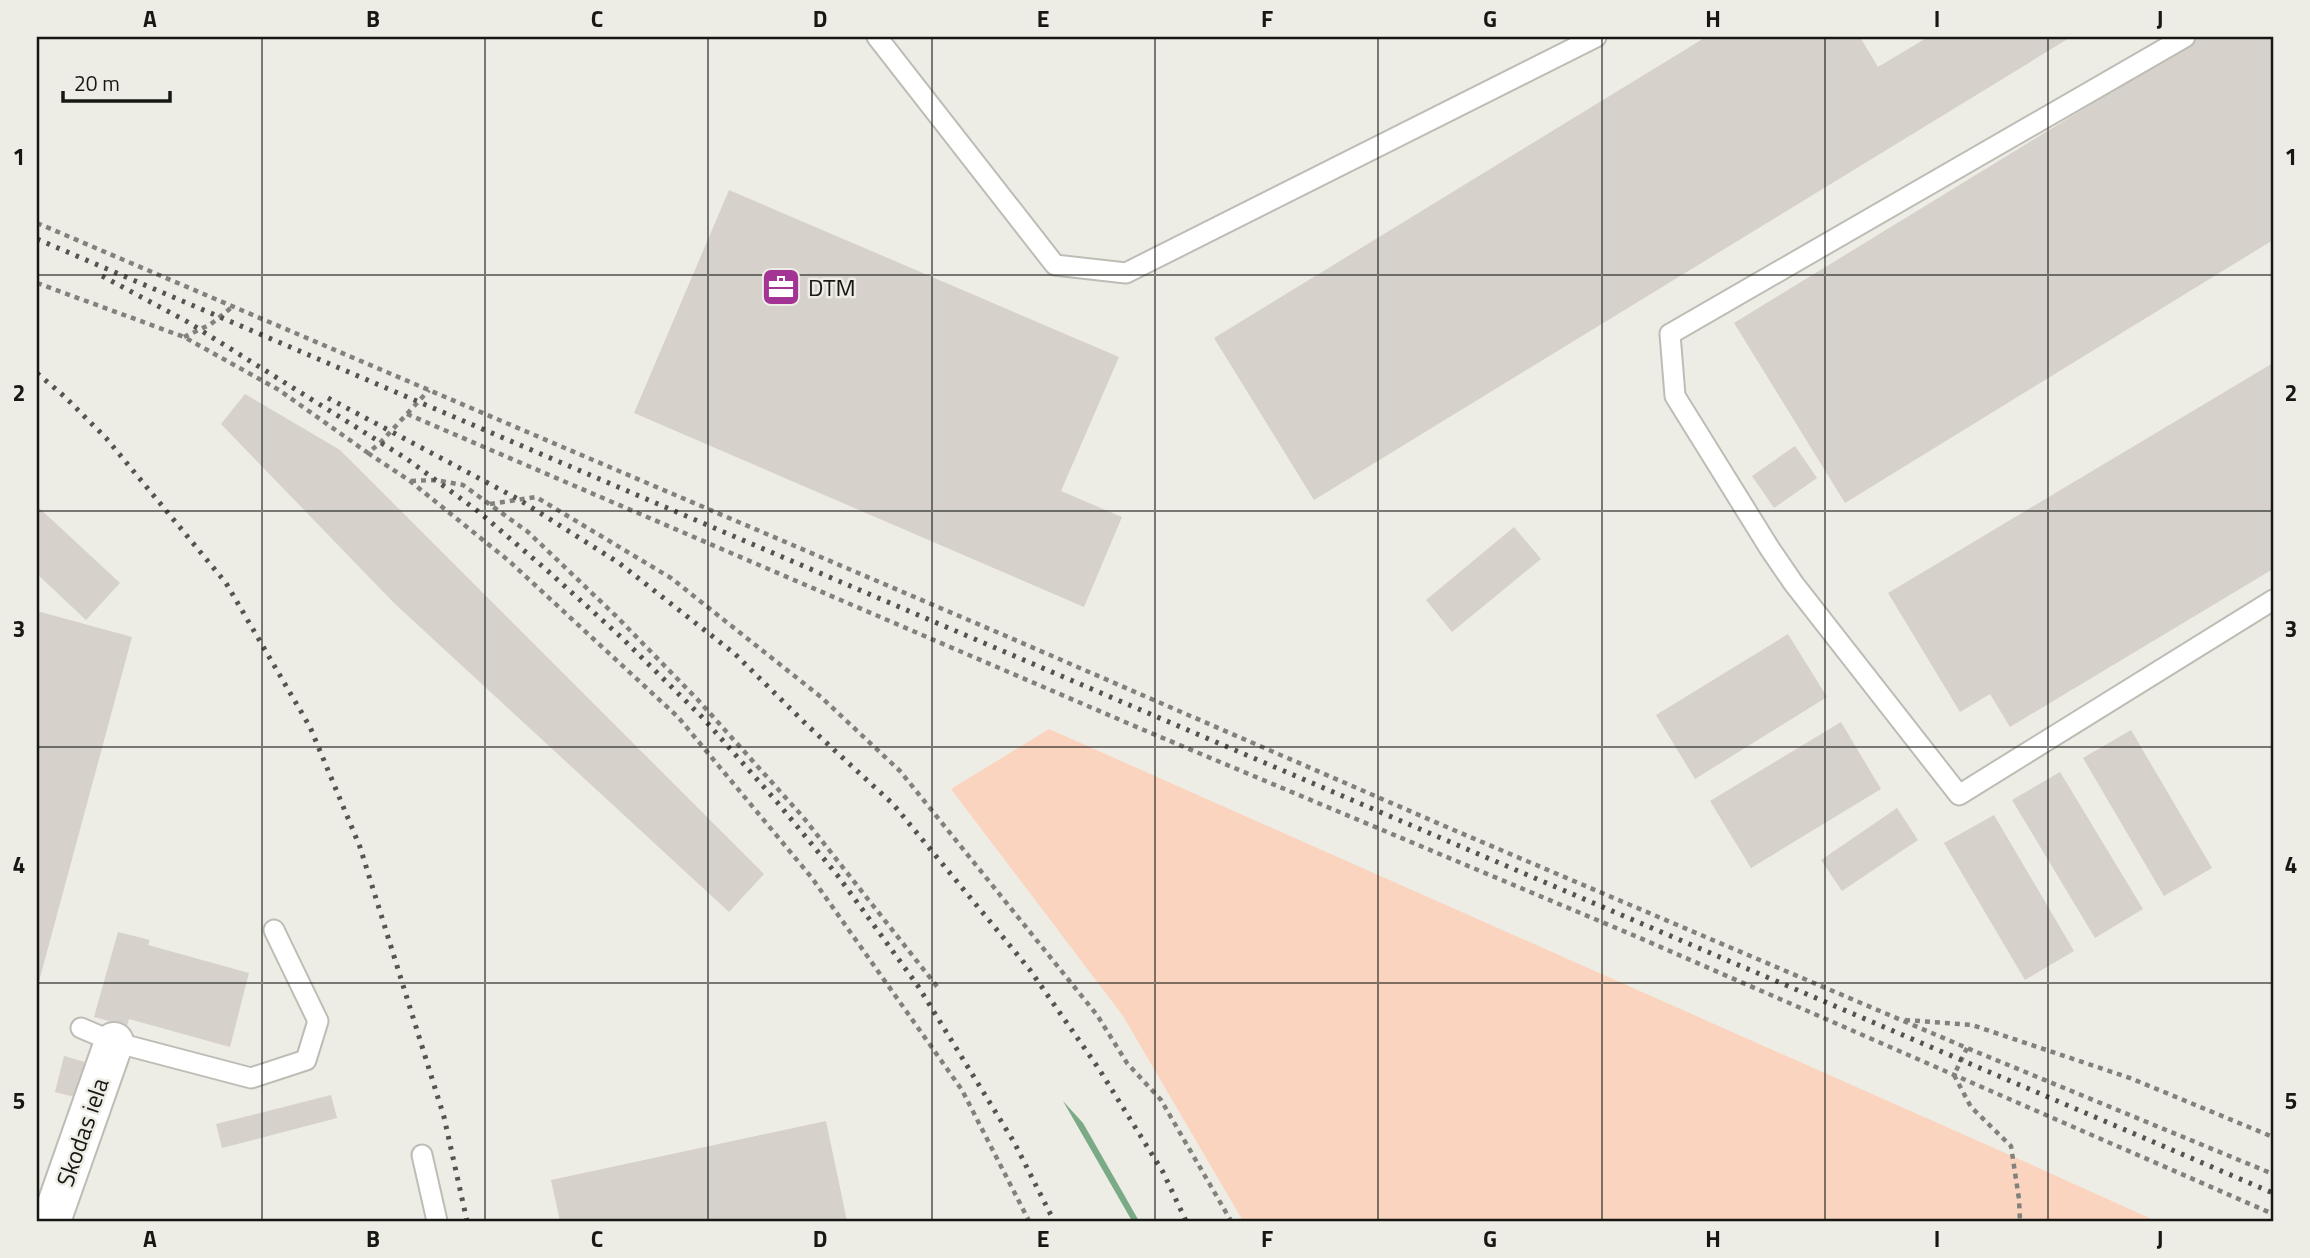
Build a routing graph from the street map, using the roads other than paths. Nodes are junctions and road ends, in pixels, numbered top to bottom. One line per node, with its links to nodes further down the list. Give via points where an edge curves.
1 (877, 37): 2 (lane, via 1055,265 1126,273)
2 (1596, 37)
3 (2185, 37): 4 (lane, via 1670,334 1675,396 1794,584 1959,795)
4 (2273, 600)
5 (274, 930): 6 (lane, via 318,1021 306,1060 251,1078)
6 (97, 1035): 8 (street, Skodas iela)
7 (422, 1155): 9 (lane)
8 (51, 1221)
9 (437, 1221)

